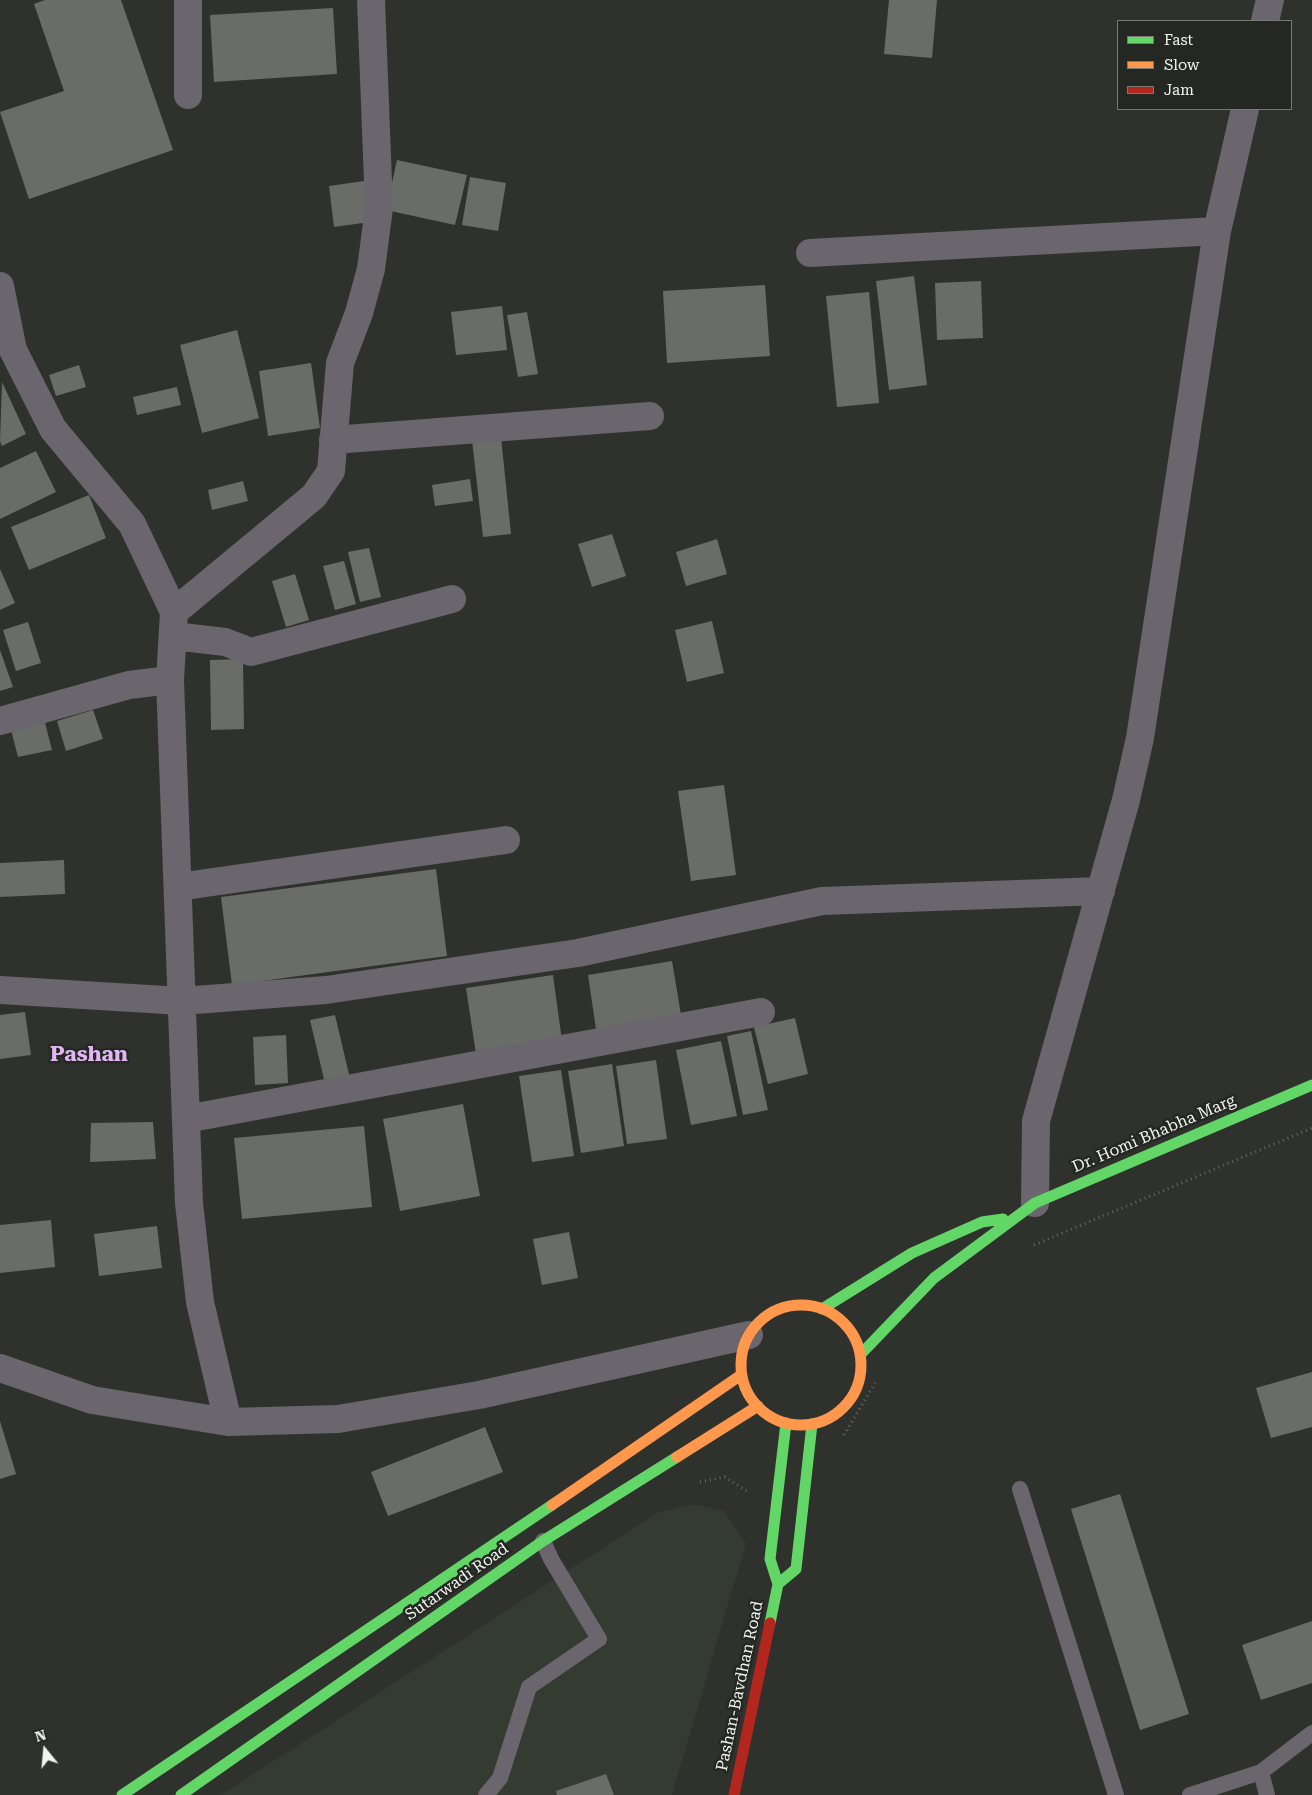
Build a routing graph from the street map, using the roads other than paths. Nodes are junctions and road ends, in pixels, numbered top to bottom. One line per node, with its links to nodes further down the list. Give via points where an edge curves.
1 (188, 0): 5 (street)
2 (370, 0): 11 (street, via 379,208 371,269 340,363)
3 (1270, 0): 4 (street)
4 (1265, 20)
5 (188, 95)
6 (1245, 110): 7 (street)
7 (1217, 231): 8 (street); 18 (street, via 1140,738)
8 (810, 253)
9 (0, 286): 13 (street, via 13,350 53,429 132,524)
10 (650, 416): 11 (street)
11 (334, 440): 13 (street, via 331,471 314,496)
12 (452, 599): 13 (street, via 251,652)
13 (174, 624): 14 (street)
14 (170, 680): 15 (street, via 129,686); 17 (street)
15 (0, 721)
16 (506, 840): 17 (street)
17 (178, 888): 20 (street)
18 (1101, 891): 20 (street, via 822,901 578,953 326,990); 24 (street, via 1036,1122)
19 (0, 990): 20 (street)
20 (182, 1001): 23 (street)
21 (761, 1012): 23 (street)
22 (1312, 1085): 24 (main road, Dr. Homi Bhabha Marg)
23 (186, 1119): 32 (street, via 189,1203 200,1302)
24 (1034, 1203): 25 (main road, Dr. Homi Bhabha Marg)
25 (1012, 1218): 26 (main road, Dr. Homi Bhabha Marg, via 982,1222 912,1253); 28 (main road, Dr. Homi Bhabha Marg, via 934,1278)
26 (822, 1309): 27 (main road, via 801,1305 780,1308 762,1319); 28 (main road, via 845,1324)
27 (749, 1335): 30 (main road, via 741,1355); 32 (street, via 479,1395 338,1419)
28 (861, 1354): 34 (main road, via 860,1375 853,1395 840,1411)
29 (0, 1368): 32 (street, via 92,1400)
30 (741, 1375): 31 (main road, via 748,1395); 40 (main road, via 652,1439)
31 (758, 1406): 33 (main road); 36 (main road, Sutarwadi Road)
32 (228, 1422)
33 (786, 1423): 34 (main road); 37 (main road, Pashan-Bavdhan Road, via 770,1559)
34 (812, 1424): 37 (main road, Pashan-Bavdhan Road, via 796,1569)
35 (1020, 1489): 44 (lane)
36 (543, 1541): 41 (main road, Sutarwadi Road); 42 (lane, via 550,1559 599,1639 529,1687 500,1778)
37 (778, 1584): 43 (main road, Pashan-Bavdhan Road)
38 (1312, 1733): 39 (lane)
39 (1261, 1772): 45 (lane); 46 (lane)
40 (122, 1795)
41 (181, 1795)
42 (486, 1795)
43 (734, 1795)
44 (1116, 1795)
45 (1190, 1795)
46 (1266, 1795)

